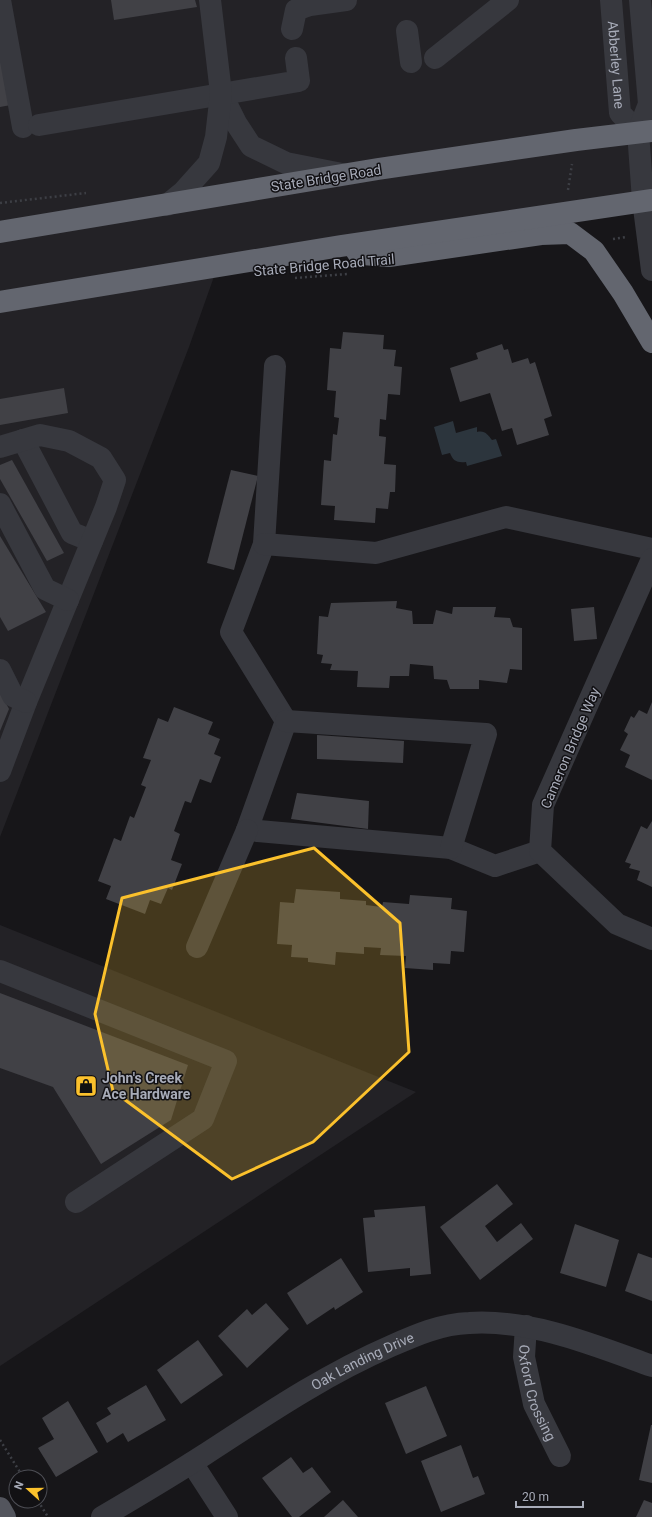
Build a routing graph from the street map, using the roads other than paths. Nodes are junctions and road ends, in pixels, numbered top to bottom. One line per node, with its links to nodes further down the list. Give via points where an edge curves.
1 (0, 0): 12 (street, via 31,126)
2 (210, 0): 12 (street)
3 (346, 0): 7 (street, via 310,5 296,10)
4 (508, 0): 10 (street)
5 (612, 0): 13 (street, Abberley Lane, via 620,113)
6 (640, 0): 13 (street, Abberley Lane, via 649,104)
7 (292, 29)
8 (407, 31): 11 (street)
9 (296, 58): 12 (street, via 300,81)
10 (435, 58)
11 (411, 62)
12 (221, 93): 14 (street, via 251,146 286,163); 16 (street, via 216,137 209,163 183,192)
13 (645, 131): 14 (highway, State Bridge Road); 15 (street)
14 (346, 175): 16 (highway, State Bridge Road)
15 (648, 200): 18 (highway); 19 (street)
16 (167, 205): 17 (highway, State Bridge Road)
17 (0, 232)
18 (341, 246): 20 (highway); 21 (highway, via 362,254 389,256 541,234 570,233 594,251)
19 (652, 270)
20 (0, 302)
21 (652, 342)
22 (275, 366): 27 (street)
23 (23, 440): 24 (street); 26 (street, via 72,533); 26 (street, via 40,435 70,441 101,458 116,480)
24 (0, 447)
25 (0, 504): 30 (street, via 45,589)
26 (92, 541): 30 (street)
27 (264, 544): 28 (street, via 376,553 506,517); 33 (street, via 231,632)
28 (652, 549)
29 (652, 559): 37 (street, Cameron Bridge Way, via 543,805)
30 (68, 600): 32 (street)
31 (0, 670): 32 (street, via 13,696)
32 (26, 702): 34 (street)
33 (286, 720): 35 (street); 36 (street, via 486,734)
34 (0, 771)
35 (247, 830): 36 (street); 39 (street)
36 (451, 848): 37 (street, via 495,866)
37 (540, 851): 38 (street, via 617,924)
38 (652, 939)
39 (197, 947)
40 (0, 971): 41 (street, via 226,1062 203,1119)
41 (76, 1202)
42 (526, 1326): 43 (street, Oak Landing Drive, via 569,1337); 44 (street, Oxford Crossing, via 524,1357 534,1404); 45 (street, Oak Landing Drive, via 469,1322 436,1328 411,1337 349,1365)
43 (652, 1366)
44 (560, 1456)
45 (192, 1463): 48 (street, Oak Landing Drive); 49 (street)
46 (0, 1508): 47 (main road)
47 (5, 1517)
48 (102, 1517)
49 (227, 1517)

